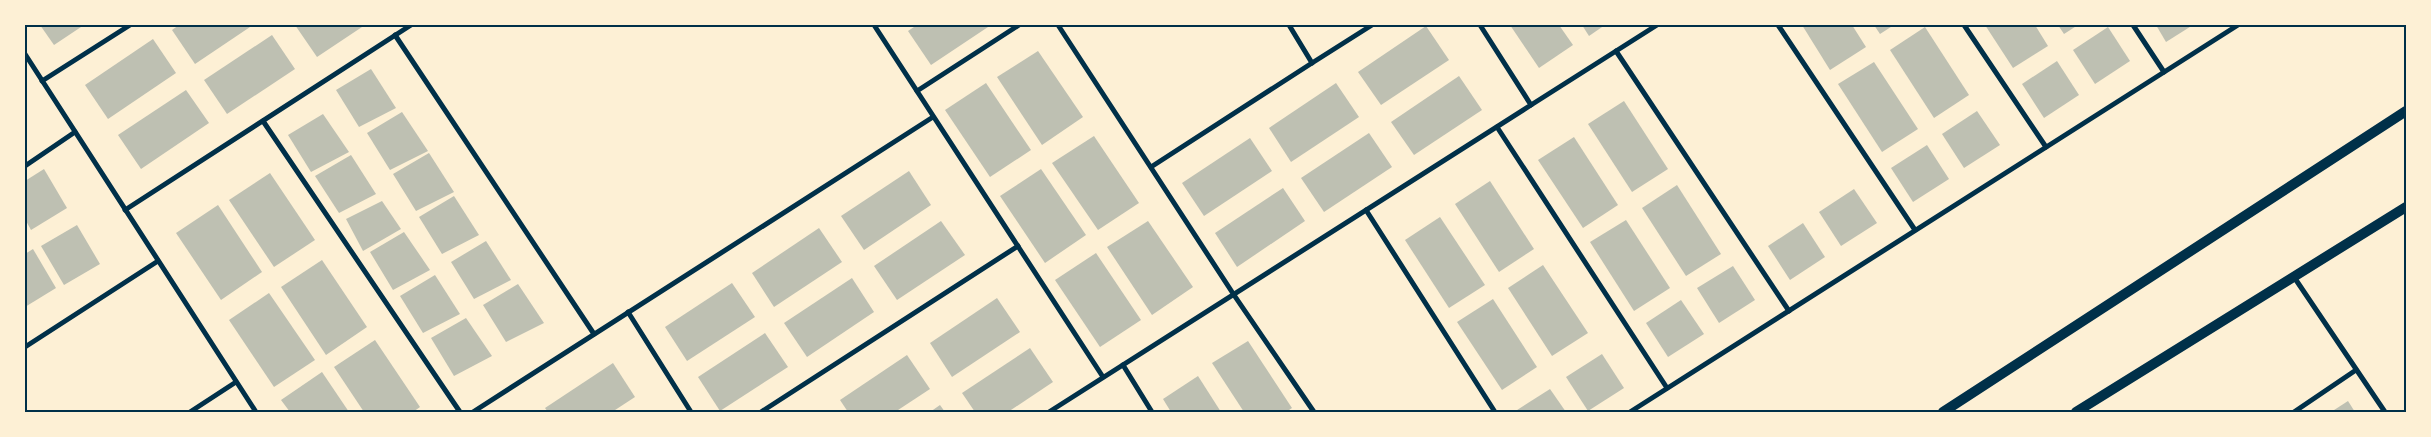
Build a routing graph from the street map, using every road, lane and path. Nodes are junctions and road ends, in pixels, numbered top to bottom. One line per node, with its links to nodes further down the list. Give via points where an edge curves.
1 (130, 25): 19 (street)
2 (412, 25): 14 (street)
3 (874, 25): 20 (street)
4 (1019, 25): 20 (street)
5 (1058, 25): 29 (street)
6 (1289, 25): 17 (street)
7 (1372, 25): 17 (street)
8 (1480, 25): 21 (street)
9 (1657, 25): 15 (street)
10 (1778, 25): 33 (street)
11 (1964, 25): 27 (street)
12 (2133, 25): 18 (street)
13 (2238, 25): 18 (street)
14 (395, 35): 24 (street); 40 (street)
15 (1616, 51): 21 (street); 38 (street)
16 (25, 54): 19 (street)
17 (1312, 63): 29 (street)
18 (2164, 72): 27 (street)
19 (42, 81): 26 (street)
20 (917, 91): 23 (street)
21 (1531, 105): 25 (street)
22 (2406, 111): 58 (main road)
23 (933, 116): 34 (street); 39 (street)
24 (263, 121): 31 (street); 49 (street)
25 (1497, 127): 32 (street); 46 (street)
26 (75, 132): 28 (street); 31 (street)
27 (2046, 147): 33 (street)
28 (25, 166)
29 (1151, 167): 37 (street)
30 (2406, 207): 36 (main road)
31 (125, 210): 35 (street)
32 (1366, 210): 37 (street); 56 (street)
33 (1915, 230): 38 (street)
34 (1018, 246): 44 (street); 52 (street)
35 (158, 261): 41 (street); 45 (street)
36 (2293, 276): 43 (street); 59 (main road)
37 (1234, 295): 42 (street); 55 (street)
38 (1789, 311): 46 (street)
39 (628, 312): 40 (street); 51 (street)
40 (594, 334): 50 (street)
41 (25, 347)
42 (1123, 365): 44 (street); 54 (street)
43 (2356, 370): 60 (street); 61 (street)
44 (1103, 377): 53 (street)
45 (236, 382): 47 (street); 48 (street)
46 (1667, 388): 57 (street)
47 (190, 412)
48 (256, 412)
49 (460, 412)
50 (473, 412)
51 (691, 412)
52 (761, 412)
53 (1049, 412)
54 (1152, 412)
55 (1314, 412)
56 (1495, 412)
57 (1630, 412)
58 (1943, 412)
59 (2076, 412)
60 (2294, 412)
61 (2385, 412)

